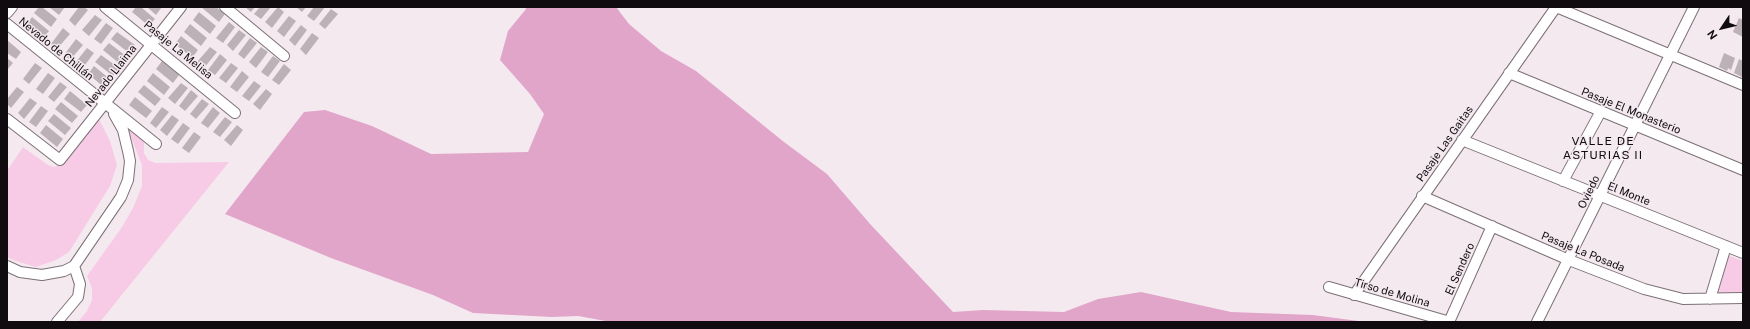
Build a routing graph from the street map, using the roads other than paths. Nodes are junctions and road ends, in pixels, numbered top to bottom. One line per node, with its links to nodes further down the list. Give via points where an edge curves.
1 (12, 7): 7 (street)
2 (104, 7): 9 (street, Pasaje La Melisa)
3 (181, 7): 9 (street, Nevado Llaima)
4 (225, 7): 11 (street)
5 (1556, 7): 10 (street); 12 (street, Pasaje Las Gaitas)
6 (1694, 7): 10 (street, Oviedo)
7 (7, 13)
8 (7, 24): 14 (street, Nevado de Chillán)
9 (152, 44): 14 (street, Nevado Llaima); 16 (street, Pasaje La Melisa)
10 (1670, 55): 13 (street); 18 (street, Oviedo)
11 (284, 56)
12 (1510, 73): 15 (street, Pasaje El Monasterio); 19 (street, Pasaje Las Gaitas)
13 (1743, 85)
14 (107, 105): 17 (street, Nevado Llaima, via 60,160); 20 (street, Nevado de Chillán); 30 (street, Nevado de Chillán, via 123,130 130,161 128,180 122,197)
15 (1601, 112): 18 (street, Pasaje El Monasterio); 22 (street)
16 (235, 113)
17 (7, 119)
18 (1635, 125): 21 (street, Pasaje El Monasterio); 24 (street, Oviedo)
19 (1462, 140): 22 (street, El Monte); 23 (street, Pasaje Las Gaitas)
20 (156, 144)
21 (1743, 170)
22 (1563, 181): 24 (street, El Monte)
23 (1422, 196): 25 (street, Pasaje La Posada); 32 (street, Pasaje Las Gaitas)
24 (1600, 196): 26 (street, El Monte); 28 (street, Oviedo)
25 (1492, 226): 28 (street, Pasaje La Posada); 36 (street, El Sendero)
26 (1726, 246): 27 (street, El Monte); 34 (street)
27 (1743, 253)
28 (1569, 260): 34 (street, Pasaje La Posada, via 1652,291 1683,299); 37 (street, Oviedo)
29 (7, 266): 30 (street, via 20,272 42,275 64,271)
30 (74, 266): 35 (street, via 80,284 78,297)
31 (1329, 287): 32 (street, Tirso de Molina)
32 (1354, 295): 36 (street, Tirso de Molina)
33 (1743, 298): 34 (street, Pasaje La Posada)
34 (1710, 299)
35 (57, 322)
36 (1449, 322)
37 (1537, 322)

